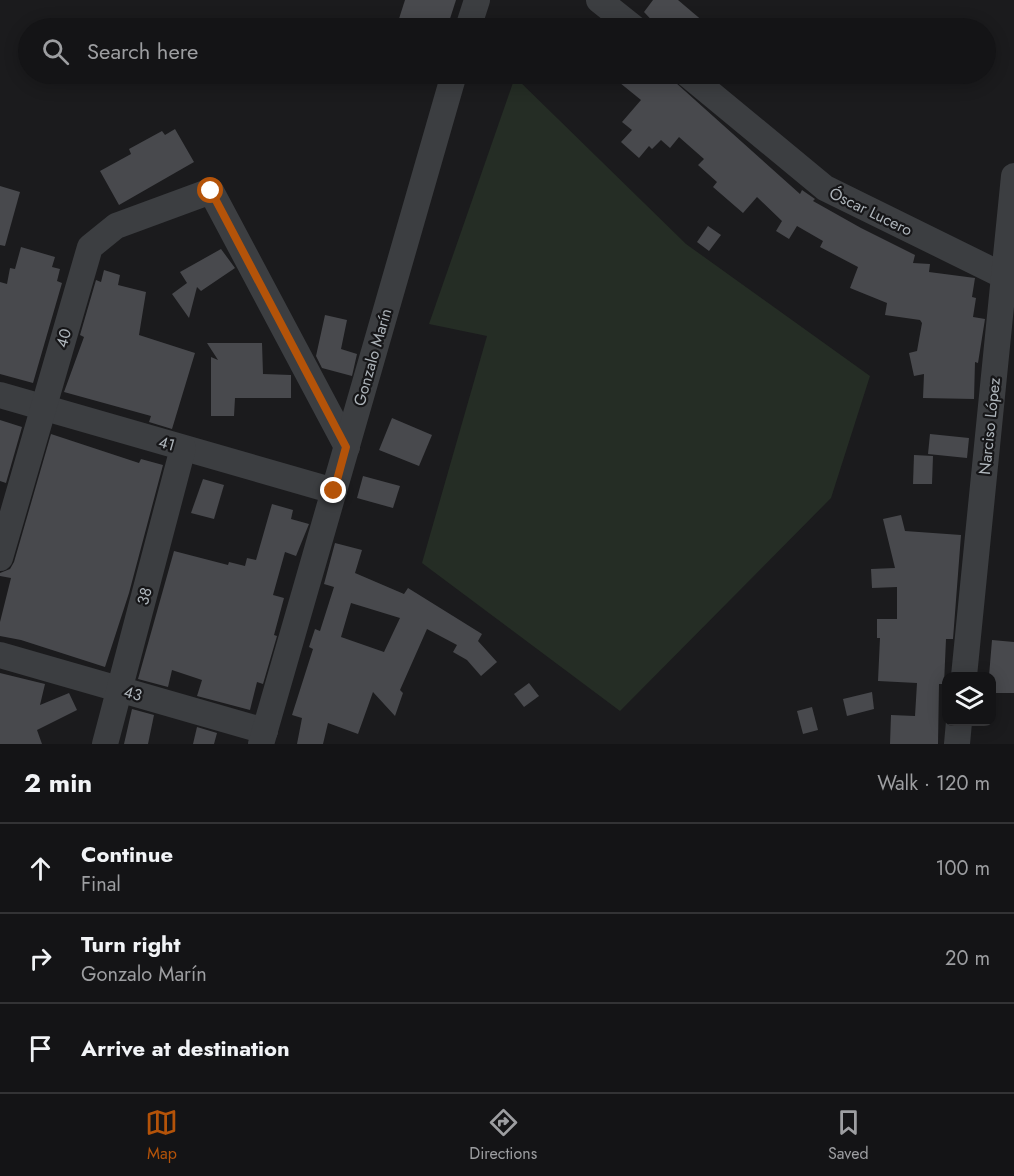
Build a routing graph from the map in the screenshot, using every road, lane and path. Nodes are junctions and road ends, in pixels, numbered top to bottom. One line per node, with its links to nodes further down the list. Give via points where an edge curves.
1 (477, 0): 3 (street)
2 (599, 0): 4 (street)
3 (471, 18)
4 (621, 18)
5 (451, 84): 11 (street, Gonzalo Marín)
6 (699, 84): 8 (street, Óscar Lucero, via 825,188)
7 (1014, 176): 8 (street, Narciso López)
8 (1009, 279): 16 (street, Narciso López)
9 (0, 395): 10 (street, 41)
10 (43, 408): 11 (street, 40, via 90,247 116,226 211,191); 12 (street, 41); 14 (street, 40)
11 (346, 447): 13 (street, Gonzalo Marín)
12 (183, 448): 13 (street, 41); 17 (street, 38)
13 (334, 491): 19 (street, Gonzalo Marín)
14 (0, 558)
15 (0, 655): 17 (street, 43)
16 (964, 672)
17 (120, 689): 19 (street, 43); 20 (street, 38)
18 (959, 726): 21 (street)
19 (263, 737)
20 (105, 744)
21 (957, 744)

